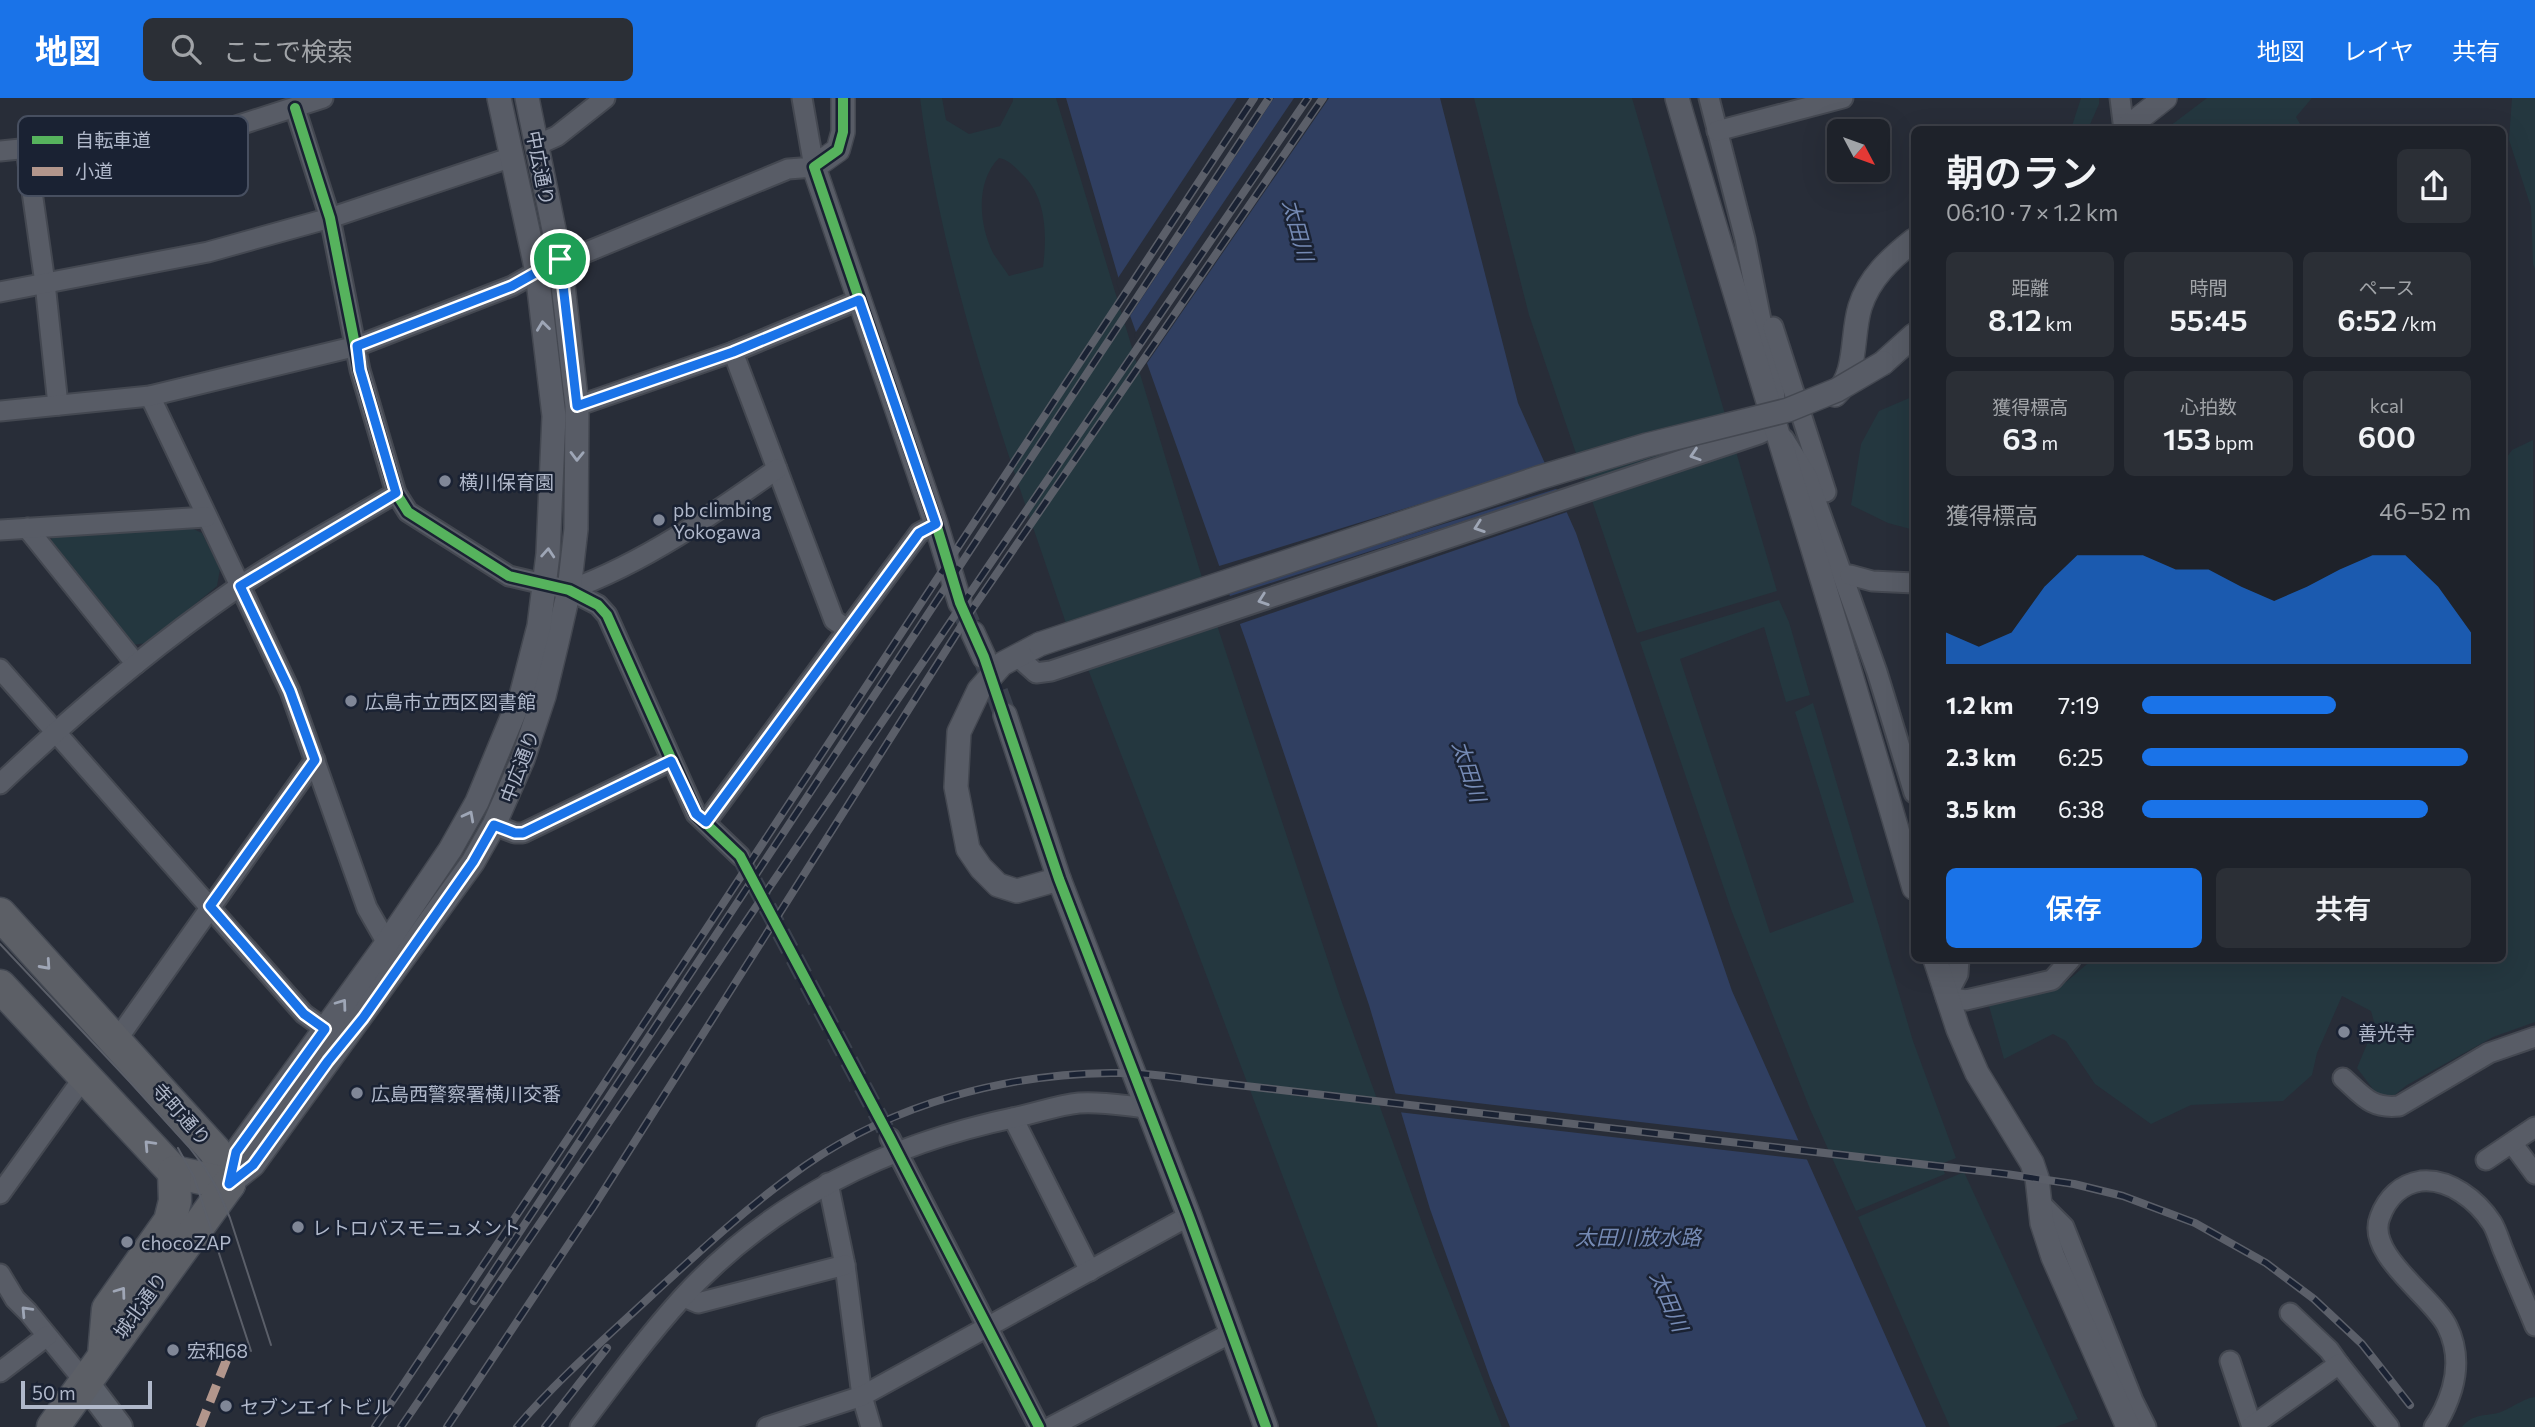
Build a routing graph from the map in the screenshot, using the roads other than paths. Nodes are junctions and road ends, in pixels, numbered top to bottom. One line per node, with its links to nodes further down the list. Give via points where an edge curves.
1 (323, 98): 12 (street)
2 (499, 98): 20 (street)
3 (527, 98): 17 (street, 中広通り)
4 (605, 98): 17 (street, via 557,136)
5 (802, 98): 21 (street)
6 (842, 98): 21 (street, via 843,132 838,150)
7 (1677, 98): 38 (street, via 1740,314)
8 (1709, 98): 16 (street)
9 (1843, 98): 16 (street)
10 (2120, 98): 14 (street)
11 (2165, 98): 15 (street)
12 (295, 108): 13 (street); 23 (street)
13 (248, 122)
14 (2124, 126)
15 (2128, 126)
16 (1717, 131): 24 (street)
17 (537, 145): 26 (street, 中広通り)
18 (18, 150): 19 (street)
19 (0, 151)
20 (512, 156): 23 (street); 27 (street)
21 (814, 167): 26 (street, via 788,169); 30 (street)
22 (33, 196): 28 (street)
23 (330, 218): 28 (street, via 208,252); 32 (street)
24 (1745, 239): 38 (street); 45 (street)
25 (1911, 242): 38 (street, via 1889,260 1861,305 1844,387 1832,398)
26 (560, 259): 27 (street); 36 (street, 中広通り)
27 (537, 272): 32 (street); 48 (street, one-way to 27, via 554,416)
28 (46, 283): 29 (street); 35 (street)
29 (0, 292)
30 (859, 300): 33 (street); 42 (street)
31 (1911, 338): 53 (street, bridge, via 1883,363 1838,390 1788,410 1538,478 1040,644)
32 (357, 346): 34 (street); 40 (street)
33 (733, 352): 36 (street); 39 (street)
34 (150, 396): 35 (street); 41 (street)
35 (58, 405): 37 (street)
36 (577, 406): 49 (street, 中広通り, one-way to 49, via 576,529)
37 (0, 411)
38 (1784, 421): 53 (street, one-way to 53, via 1051,671 1036,673); 57 (street); 67 (street)
39 (777, 469): 49 (street, via 676,537); 51 (street, via 834,620)
40 (396, 493): 47 (street); 48 (street, via 408,512 498,569)
41 (206, 517): 43 (street); 47 (street)
42 (936, 524): 50 (street); 51 (street, via 919,533)
43 (27, 528): 44 (street); 55 (street)
44 (0, 530)
45 (1850, 575): 46 (street); 57 (street)
46 (1911, 583)
47 (240, 586): 55 (street); 60 (street, via 290,691)
48 (545, 587): 49 (street); 71 (street, one-way to 48, via 477,802 521,696)
49 (569, 590): 61 (street, via 607,615); 65 (street, 中広通り, via 534,728)
50 (960, 603)
51 (847, 629): 64 (street)
52 (973, 634): 54 (street)
53 (1017, 656): 68 (street, via 1002,664 979,690 959,732 956,787 968,849 999,885 1017,891)
54 (984, 657)
55 (136, 664): 59 (street)
56 (0, 669): 59 (street)
57 (1877, 672): 62 (street)
58 (1004, 715): 68 (street)
59 (55, 731): 63 (street); 69 (street)
60 (315, 760): 69 (street); 71 (street, via 367,908)
61 (671, 761): 64 (street, via 696,814); 65 (street, via 523,833)
62 (1911, 783)
63 (0, 784)
64 (706, 822): 66 (street)
65 (494, 825): 72 (street, 中広通り)
66 (740, 856)
67 (1911, 877)
68 (1059, 879): 83 (street)
69 (210, 906): 78 (street, via 304,1014); 80 (street)
70 (0, 914): 80 (highway, 寺町通り, one-way to 80)
71 (387, 943): 72 (street); 78 (street, one-way to 71)
72 (406, 957): 92 (street, 中広通り, via 253,1165)
73 (1936, 962): 77 (street)
74 (1959, 962): 77 (street)
75 (2068, 962): 77 (street, via 2052,980 1966,1000)
76 (0, 986): 81 (highway)
77 (1946, 997): 94 (street, via 1977,1073 2032,1163)
78 (325, 1029): 92 (street, via 236,1152)
79 (2535, 1037): 82 (street, via 2489,1053 2399,1106 2383,1108 2371,1103)
80 (116, 1041): 92 (highway, 寺町通り, via 215,1151)
81 (84, 1077): 89 (highway, one-way to 81); 93 (street)
82 (2343, 1078)
83 (1148, 1108): 84 (street, via 1080,1103); 95 (street)
84 (1013, 1118): 87 (street); 97 (street)
85 (2535, 1127): 86 (street)
86 (2512, 1143): 88 (street); 90 (street)
87 (893, 1145): 91 (street); 102 (street)
88 (2486, 1160)
89 (174, 1172): 92 (highway, 寺町通り); 105 (highway, one-way to 89, via 108,1310 170,1221)
90 (2535, 1174)
91 (828, 1183): 96 (street); 99 (street, via 725,1257)
92 (229, 1184): 105 (highway, 城北通り)
93 (0, 1194)
94 (2040, 1203): 120 (street, via 2053,1257); 121 (street, via 2064,1227)
95 (1189, 1216): 97 (street); 103 (street)
96 (845, 1265): 99 (street, via 698,1303); 110 (street)
97 (1090, 1271): 102 (street)
98 (0, 1274): 104 (street, one-way to 98)
99 (684, 1297): 114 (street)
100 (2290, 1313): 107 (street)
101 (2535, 1326): 123 (street, via 2492,1223 2472,1201 2456,1188 2431,1180 2410,1183 2393,1194 2377,1223 2384,1251 2447,1324 2455,1348 2456,1376)
102 (986, 1329): 110 (street); 117 (street)
103 (1231, 1333): 118 (street); 119 (street)
104 (47, 1335): 108 (street); 109 (street)
105 (104, 1356): 109 (highway, 城北通り)
106 (2230, 1360): 111 (street)
107 (2339, 1364): 111 (street); 122 (street)
108 (0, 1372)
109 (85, 1382): 112 (highway, 城北通り); 113 (main road)
110 (862, 1396): 115 (street); 116 (street)
111 (2252, 1426)
112 (53, 1427)
113 (119, 1427)
114 (580, 1427)
115 (767, 1427)
116 (871, 1427)
117 (1039, 1427)
118 (1051, 1427)
119 (1266, 1427)
120 (2128, 1427)
121 (2146, 1427)
122 (2389, 1427)
123 (2434, 1427)

